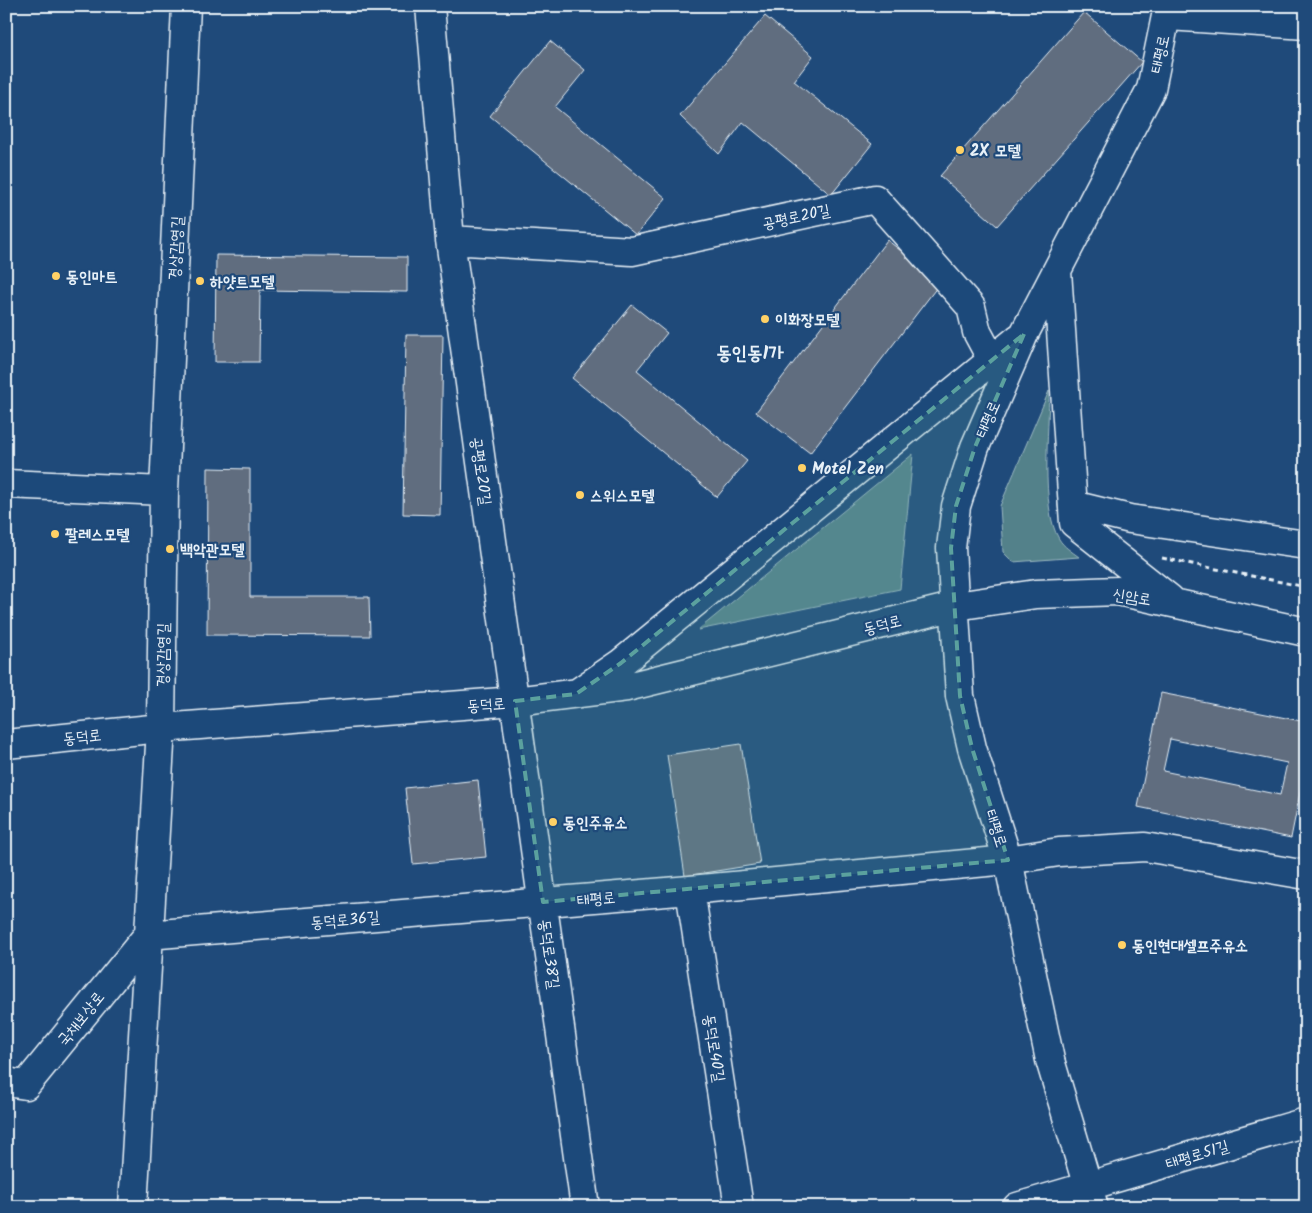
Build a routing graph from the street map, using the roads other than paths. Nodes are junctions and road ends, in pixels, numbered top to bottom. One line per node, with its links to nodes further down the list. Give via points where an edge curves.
1 (186, 6): 10 (street, 경상감영길)
2 (430, 6): 5 (street, 공평로20길)
3 (1168, 11): 4 (street); 6 (street, 태평로, via 1151,89)
4 (1306, 25)
5 (450, 240): 8 (street, 공평로20길, via 632,251 875,199 970,307 977,332); 17 (street, 공평로20길)
6 (1057, 270): 7 (street, 태평로); 11 (street)
7 (1024, 334): 8 (street); 14 (street, 태평로, via 974,446 956,506 951,548)
8 (992, 360): 16 (street, via 620,663)
9 (6, 484): 10 (street)
10 (164, 491): 18 (street, 경상감영길)
11 (1073, 505): 12 (street, via 1130,519); 13 (street, via 1074,523)
12 (1306, 545)
13 (1175, 603): 14 (street, 신암로, via 1118,591 1036,594); 15 (street, 신암로)
14 (956, 606): 16 (street, 동덕로, via 627,687); 20 (street, 태평로, via 960,696 972,748)
15 (1306, 632)
16 (576, 694): 17 (street, 동덕로)
17 (515, 701): 18 (street, 동덕로); 23 (street, 동덕로38길)
18 (160, 728): 19 (street, 동덕로); 24 (street)
19 (6, 744)
20 (1008, 860): 21 (street, 태평로, via 1059,852 1146,847); 22 (street, 태평로); 27 (street, 태평로, via 1050,1060)
21 (1306, 874)
22 (690, 890): 23 (street, 태평로); 30 (street, 동덕로40길)
23 (543, 902): 24 (street, 동덕로36길); 29 (street, 동덕로38길)
24 (148, 935): 25 (street, 국채보상로, via 26,1085); 28 (street)
25 (6, 1082)
26 (1306, 1122): 27 (street, 태평로51길)
27 (1092, 1197): 31 (street, 태평로51길)
28 (133, 1207)
29 (585, 1207)
30 (739, 1207)
31 (1017, 1207)

